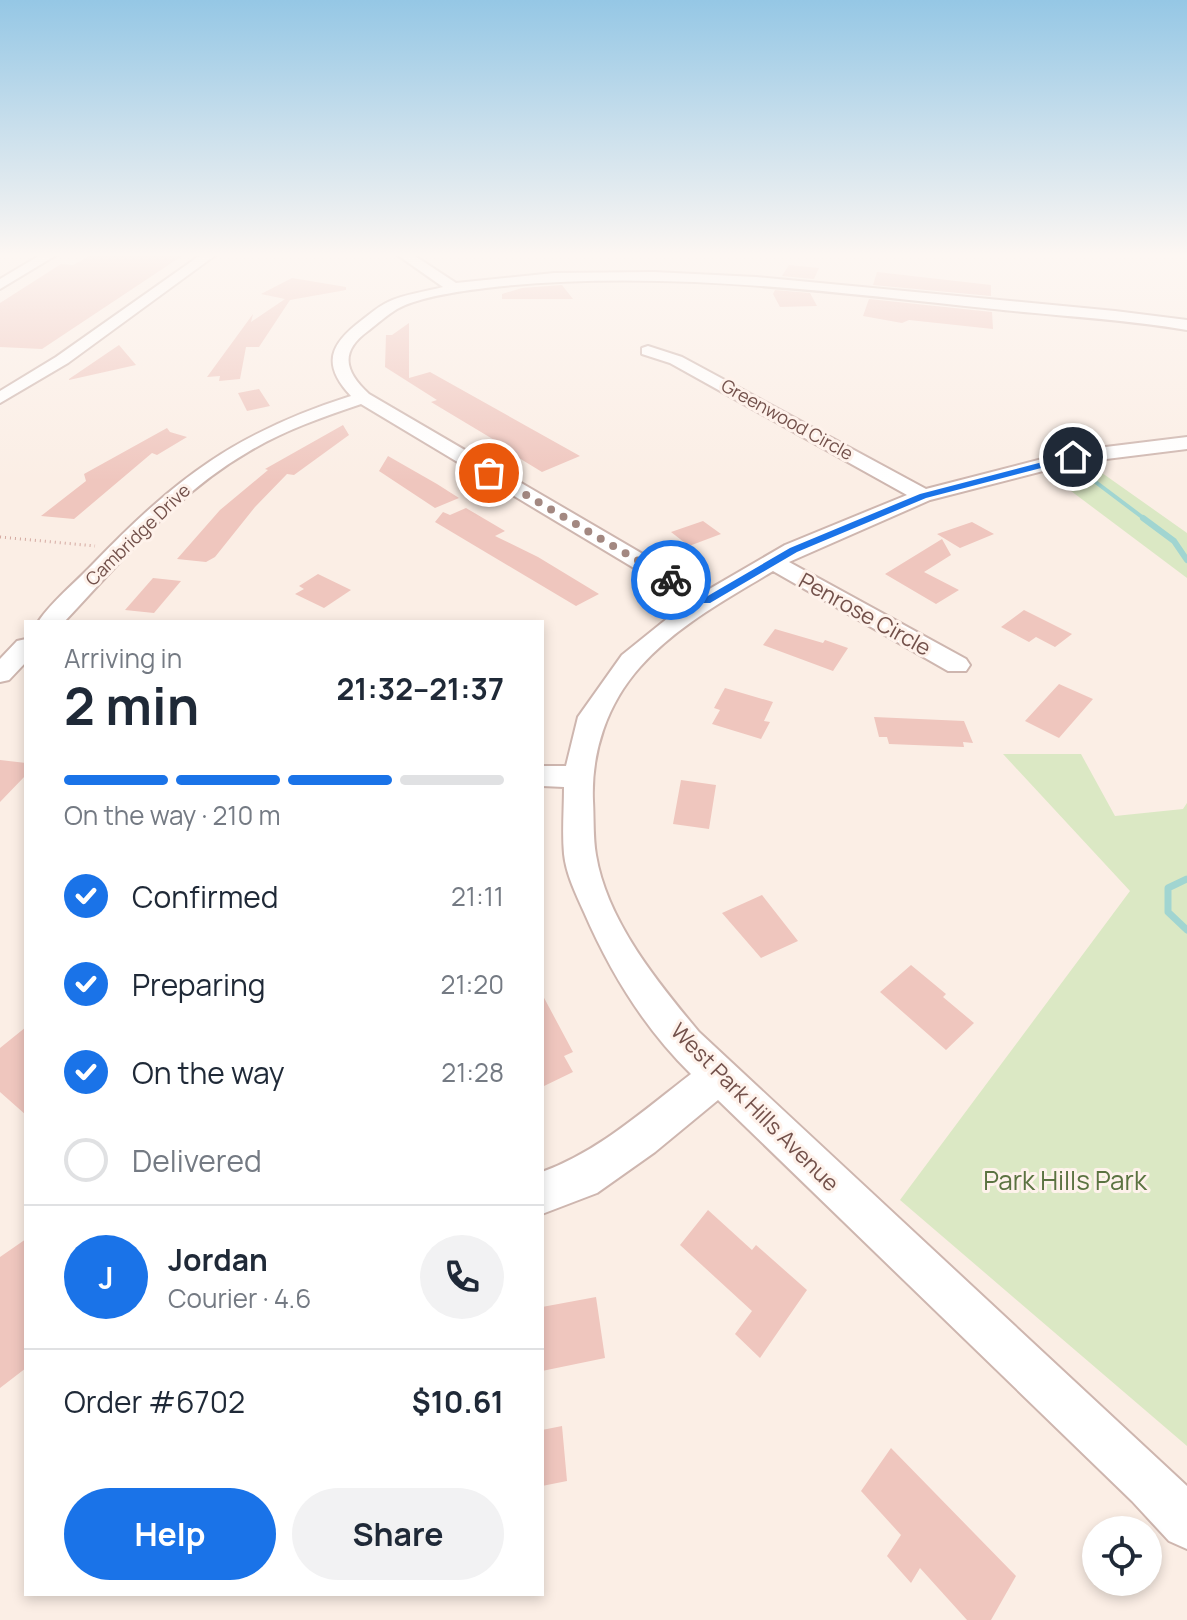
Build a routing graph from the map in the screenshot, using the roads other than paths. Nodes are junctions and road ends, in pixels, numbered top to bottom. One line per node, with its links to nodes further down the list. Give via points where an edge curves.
1 (105, 330): 4 (street)
2 (356, 330): 5 (street, via 341,349 339,366)
3 (648, 351): 7 (street, Greenwood Circle, via 676,360)
4 (0, 398)
5 (363, 398): 9 (street); 10 (street, Cambridge Drive, via 311,415 223,459 163,507)
6 (1187, 443): 7 (street, West Park Hills Avenue, via 1073,457)
7 (923, 496): 8 (street, West Park Hills Avenue)
8 (773, 562): 9 (street, West Park Hills Avenue); 12 (street, Penrose Circle)
9 (706, 601): 15 (street, West Park Hills Avenue, via 631,661 592,717)
10 (52, 620)
11 (24, 649): 13 (street)
12 (957, 665)
13 (0, 674)
14 (544, 776): 15 (street)
15 (578, 777): 16 (street, West Park Hills Avenue, via 580,856 616,947 646,995)
16 (718, 1076): 17 (street, via 582,1178); 18 (street, West Park Hills Avenue)
17 (544, 1192)
18 (1187, 1523)

